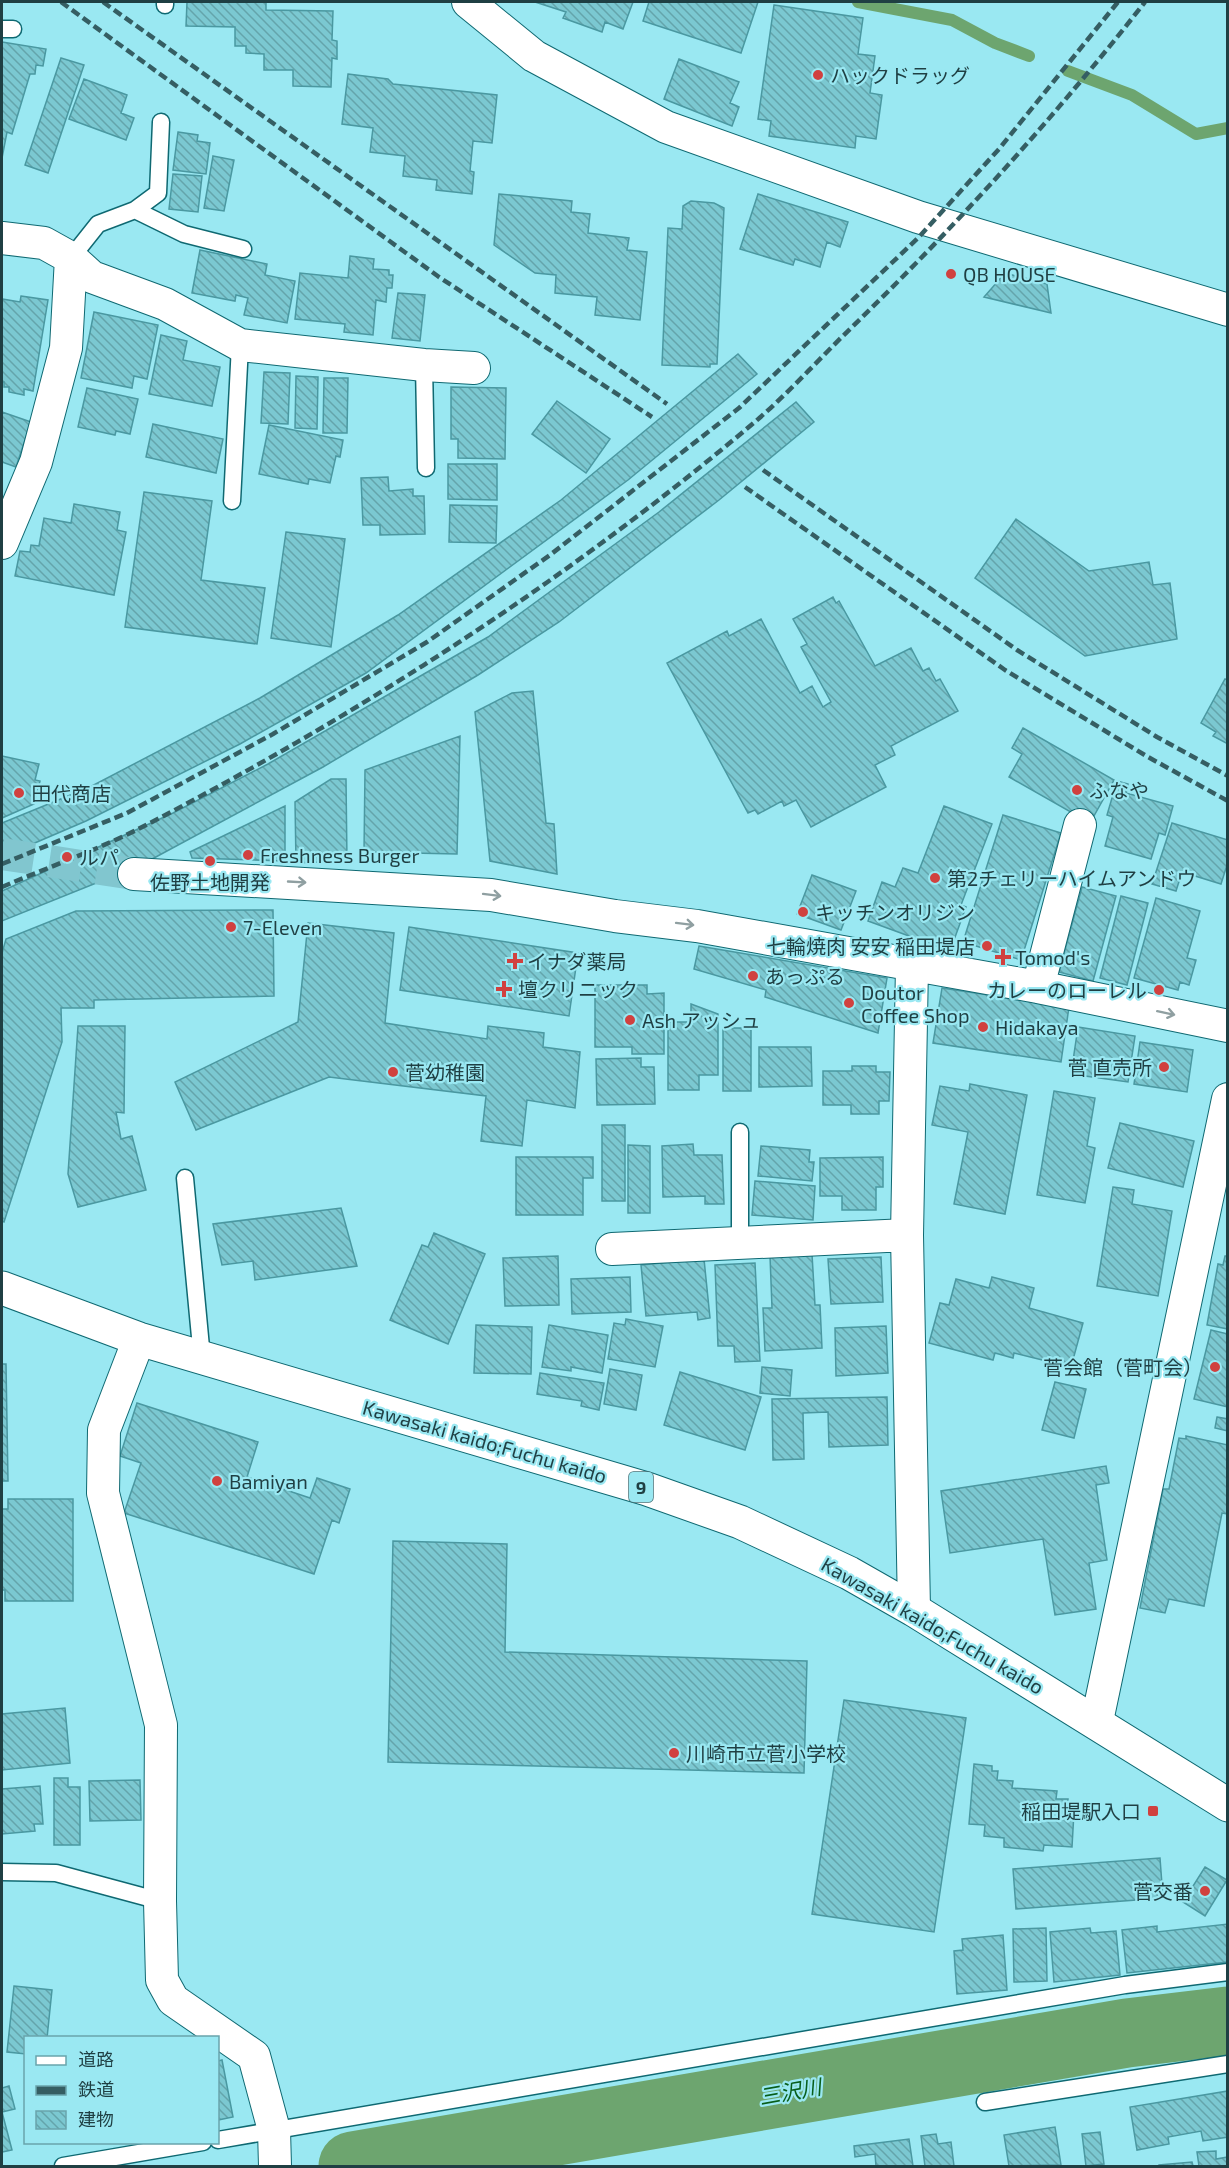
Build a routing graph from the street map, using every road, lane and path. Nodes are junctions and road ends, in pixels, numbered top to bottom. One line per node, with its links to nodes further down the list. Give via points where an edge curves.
1 (483, 8): 7 (street, via 534,56 666,127 918,217)
2 (161, 122): 3 (lane, via 158,193)
3 (135, 210): 5 (lane, via 184,234); 6 (lane, via 98,224)
4 (2, 238): 6 (street, via 44,243)
5 (243, 249)
6 (71, 258): 8 (street, via 92,277 165,304); 13 (street, via 66,348 36,462)
7 (1227, 310)
8 (240, 345): 9 (street); 12 (lane)
9 (424, 365): 10 (street); 11 (lane)
10 (474, 368)
11 (426, 468)
12 (232, 501)
13 (3, 540)
14 (1080, 825): 17 (street)
15 (134, 874): 16 (street, one-way to 16, via 491,895 697,926)
16 (912, 966): 17 (street); 22 (street)
17 (1038, 987): 18 (street, one-way to 18)
18 (1227, 1026)
19 (1227, 1099): 29 (street)
20 (740, 1132): 23 (lane)
21 (185, 1178): 27 (lane)
22 (907, 1234): 23 (street); 28 (street)
23 (740, 1244): 24 (street)
24 (612, 1249)
25 (2, 1288): 26 (main road, Kawasaki kaido;Fuchu kaido / 9)
26 (139, 1339): 27 (main road, Kawasaki kaido;Fuchu kaido / 9); 32 (street, via 104,1430 103,1493 161,1725)
27 (202, 1359): 28 (main road, Kawasaki kaido;Fuchu kaido / 9, via 657,1492 740,1522 849,1573)
28 (914, 1610): 29 (main road, Kawasaki kaido;Fuchu kaido / 9)
29 (1097, 1721): 30 (main road, Kawasaki kaido;Fuchu kaido / 9)
30 (1227, 1805)
31 (2, 1872): 32 (lane, via 56,1873)
32 (160, 1901): 36 (street, via 162,1980 173,2000 254,2056)
33 (1227, 1972): 36 (lane, via 1113,1987)
34 (1227, 2064): 35 (lane)
35 (985, 2102)
36 (274, 2130): 37 (lane); 40 (street)
37 (219, 2140)
38 (191, 2144): 39 (lane)
39 (63, 2166)
40 (275, 2166)

